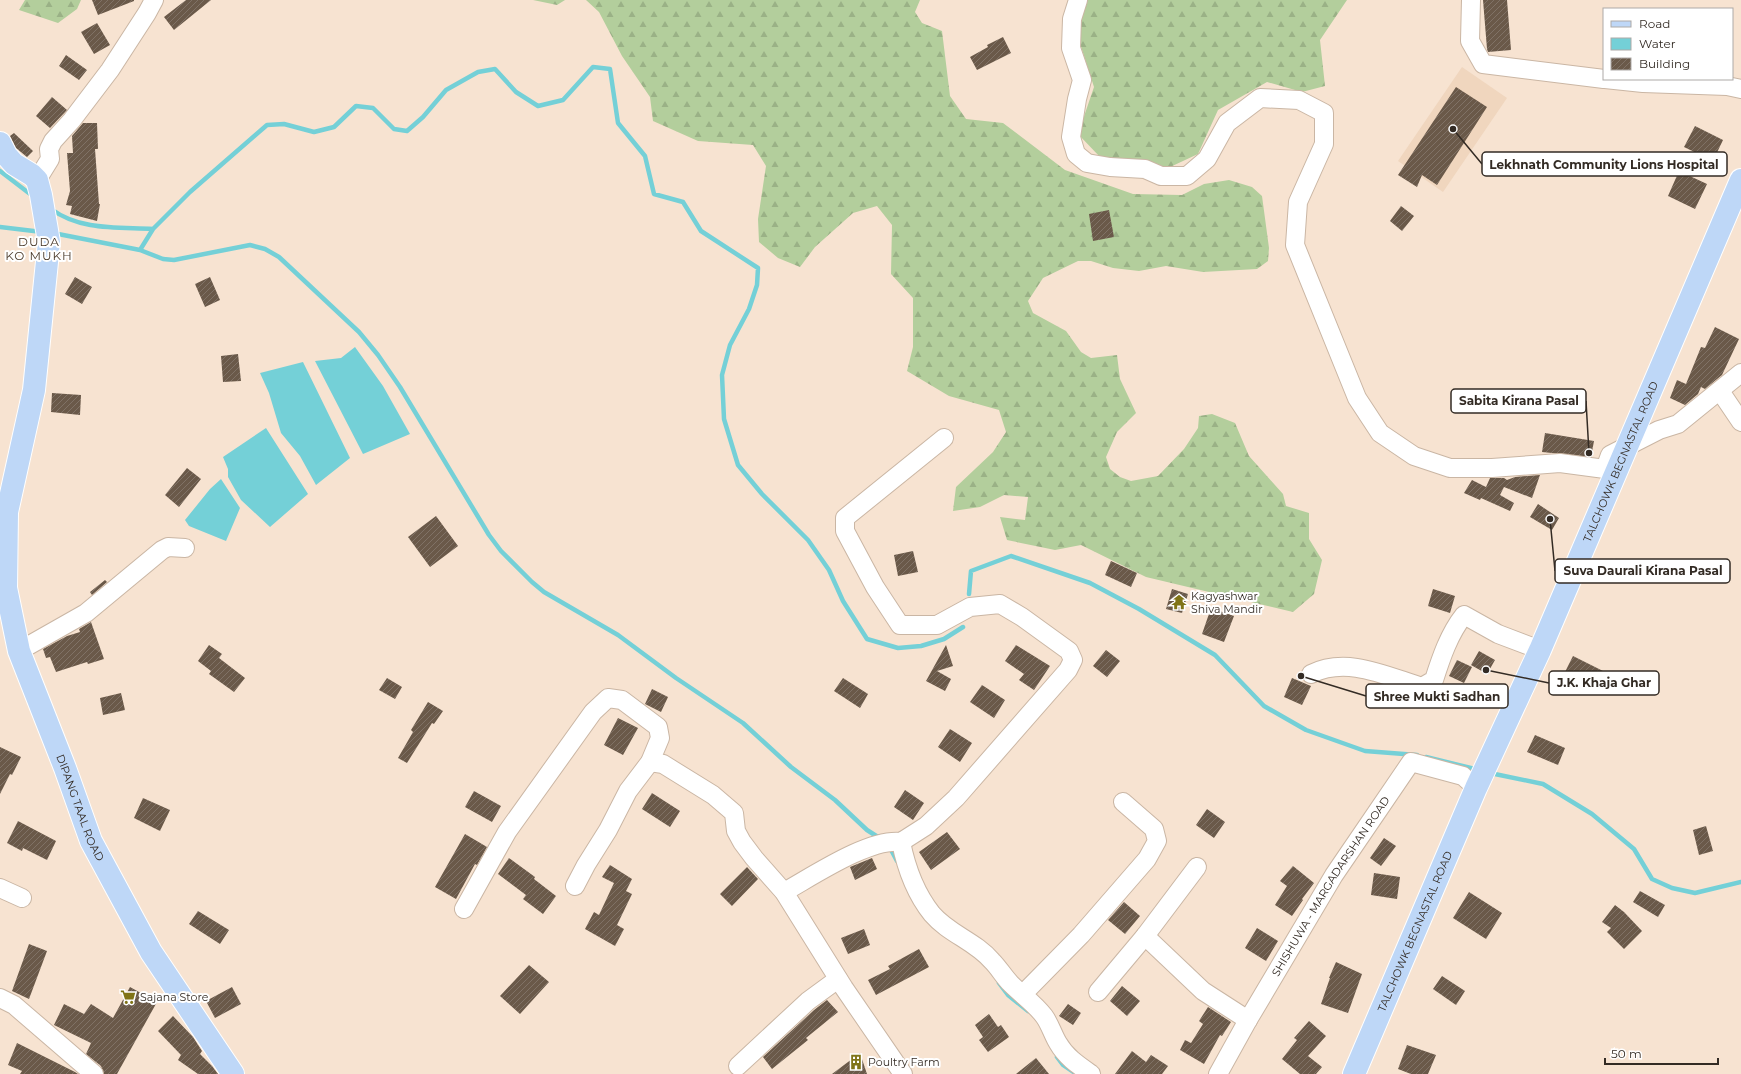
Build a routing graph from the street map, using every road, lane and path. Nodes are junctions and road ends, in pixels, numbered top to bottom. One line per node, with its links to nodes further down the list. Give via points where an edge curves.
1 (154, 0): 9 (street, via 110,70 53,141 49,149 50,159)
2 (1078, 0): 14 (street, via 1072,19 1071,48 1082,80 1071,138 1076,154 1087,162 1110,167 1145,169 1161,176 1187,176 1207,159 1227,123 1260,98 1299,100 1324,113 1324,144 1298,202 1295,245 1357,398 1380,433 1414,456 1450,468 1560,463 1605,468 1610,455)
3 (1471, 0): 4 (street, via 1470,41 1483,64)
4 (1603, 79)
5 (1614, 80): 6 (street, via 1727,86)
6 (1741, 89)
7 (0, 143): 9 (main road, via 6,155 14,164 32,175)
8 (1741, 180): 14 (main road, TALCHOWK BEGNASTAL ROAD)
9 (39, 188): 15 (main road, DIPANG TAAL ROAD, via 49,242 34,390)
10 (1741, 373): 11 (street)
11 (1720, 391): 12 (street); 14 (street, via 1678,424)
12 (1741, 422)
13 (944, 438): 23 (street, via 845,518 844,530 875,587 900,625 937,625 970,607 1000,604 1069,651 1073,660 1068,670 956,798 926,826)
14 (1628, 445): 17 (main road, TALCHOWK BEGNASTAL ROAD)
15 (4, 514): 18 (main road, DIPANG TAAL ROAD, via 6,588)
16 (185, 548): 18 (street, via 168,547 162,550 86,613)
17 (1540, 650): 19 (street, via 1498,634 1464,615 1457,624 1434,680 1422,687 1357,667 1319,670); 21 (main road, TALCHOWK BEGNASTAL ROAD)
18 (19, 651): 38 (main road, DIPANG TAAL ROAD, via 91,841 151,952)
19 (1311, 674)
20 (650, 762): 25 (street, via 628,791); 27 (street, via 664,764 713,795 734,813 736,830 742,842); 29 (street, via 660,738 658,727 622,700 608,698 593,712 507,832)
21 (1476, 788): 35 (street, SHISHUWA - MARGADARSHAN ROAD, via 1463,776 1411,762 1334,875); 42 (main road, TALCHOWK BEGNASTAL ROAD)
22 (1123, 802): 33 (street, via 1154,829 1156,841 1147,860 1081,935)
23 (891, 842): 27 (street, via 841,861); 33 (street, via 904,856 914,884 932,914 992,960 1012,985)
24 (1197, 867): 30 (street)
25 (575, 886)
26 (0, 888): 28 (street)
27 (784, 892): 31 (street)
28 (22, 898)
29 (464, 909)
30 (1145, 936): 32 (street); 35 (street, via 1203,991)
31 (838, 979): 36 (street, via 808,1001); 39 (street)
32 (1098, 992)
33 (1023, 994): 40 (street, via 1045,1017 1066,1054)
34 (0, 998): 37 (street, via 14,1005)
35 (1248, 1020): 41 (street, SHISHUWA - MARGADARSHAN ROAD)
36 (738, 1066)
37 (94, 1074)
38 (233, 1074)
39 (902, 1074)
40 (1091, 1074)
41 (1218, 1074)
42 (1354, 1074)

